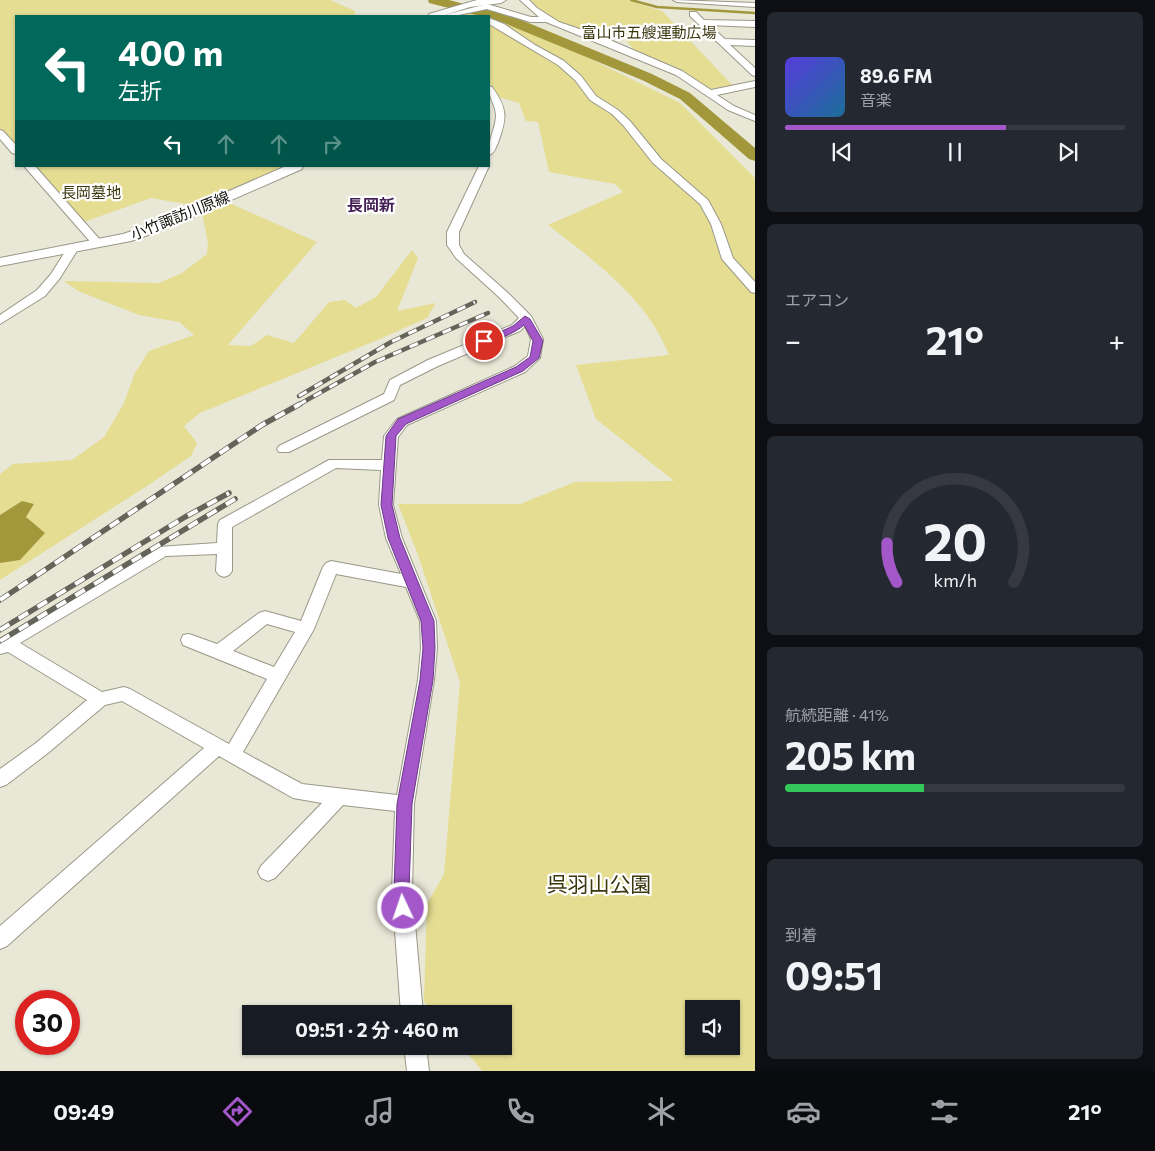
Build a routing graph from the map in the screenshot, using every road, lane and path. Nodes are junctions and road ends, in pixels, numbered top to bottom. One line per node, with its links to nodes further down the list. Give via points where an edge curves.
1 (501, 0): 6 (main road)
2 (524, 0): 10 (street)
3 (677, 0): 4 (street)
4 (725, 2): 5 (street)
5 (755, 6)
6 (454, 9): 8 (main road); 9 (street); 10 (street, via 487,6 530,20)
7 (693, 14): 12 (street)
8 (436, 15)
9 (471, 15)
10 (547, 19): 19 (street, via 679,73)
11 (490, 22): 30 (street, via 561,63 593,98 627,123 657,161 704,202 716,224 728,259)
12 (703, 22): 13 (street); 14 (street)
13 (755, 24)
14 (722, 42): 15 (street); 16 (street)
15 (755, 43)
16 (755, 72)
17 (755, 84): 19 (street)
18 (490, 91): 22 (street, via 502,111)
19 (710, 93): 20 (street, via 730,108)
20 (755, 118)
21 (0, 133): 23 (street)
22 (490, 149)
23 (15, 150)
24 (30, 167): 27 (street)
25 (294, 167): 27 (main road, 小竹諏訪川原線, via 163,225)
26 (484, 167): 31 (street, via 453,232 453,245 460,256 518,308)
27 (98, 244): 28 (main road, 小竹諏訪川原線)
28 (72, 249): 29 (main road, 小竹諏訪川原線); 32 (street, via 56,276 40,293)
29 (0, 262)
30 (755, 289)
31 (525, 319): 33 (street, via 516,328 395,382 389,397); 34 (street, via 538,341 534,358 520,369 402,422 391,436)
32 (0, 320)
33 (284, 449)
34 (388, 466): 35 (street, via 334,463 225,524); 37 (street, via 386,505 394,538)
35 (224, 548): 36 (street); 40 (street, via 164,551)
36 (224, 570)
37 (412, 582): 38 (street, via 331,567); 47 (street, via 428,621 429,648)
38 (306, 628): 41 (street, via 265,617); 42 (street)
39 (189, 640): 41 (street)
40 (4, 646): 43 (street)
41 (218, 652): 42 (street)
42 (278, 676): 44 (street)
43 (100, 699): 44 (street, via 124,694); 45 (street)
44 (225, 750): 46 (street, via 299,792); 49 (street)
45 (0, 779)
46 (338, 798): 47 (street); 48 (street)
47 (404, 804): 50 (street, via 402,890)
48 (268, 872)
49 (0, 939)
50 (411, 1005)
51 (416, 1055): 52 (street)
52 (418, 1071)

